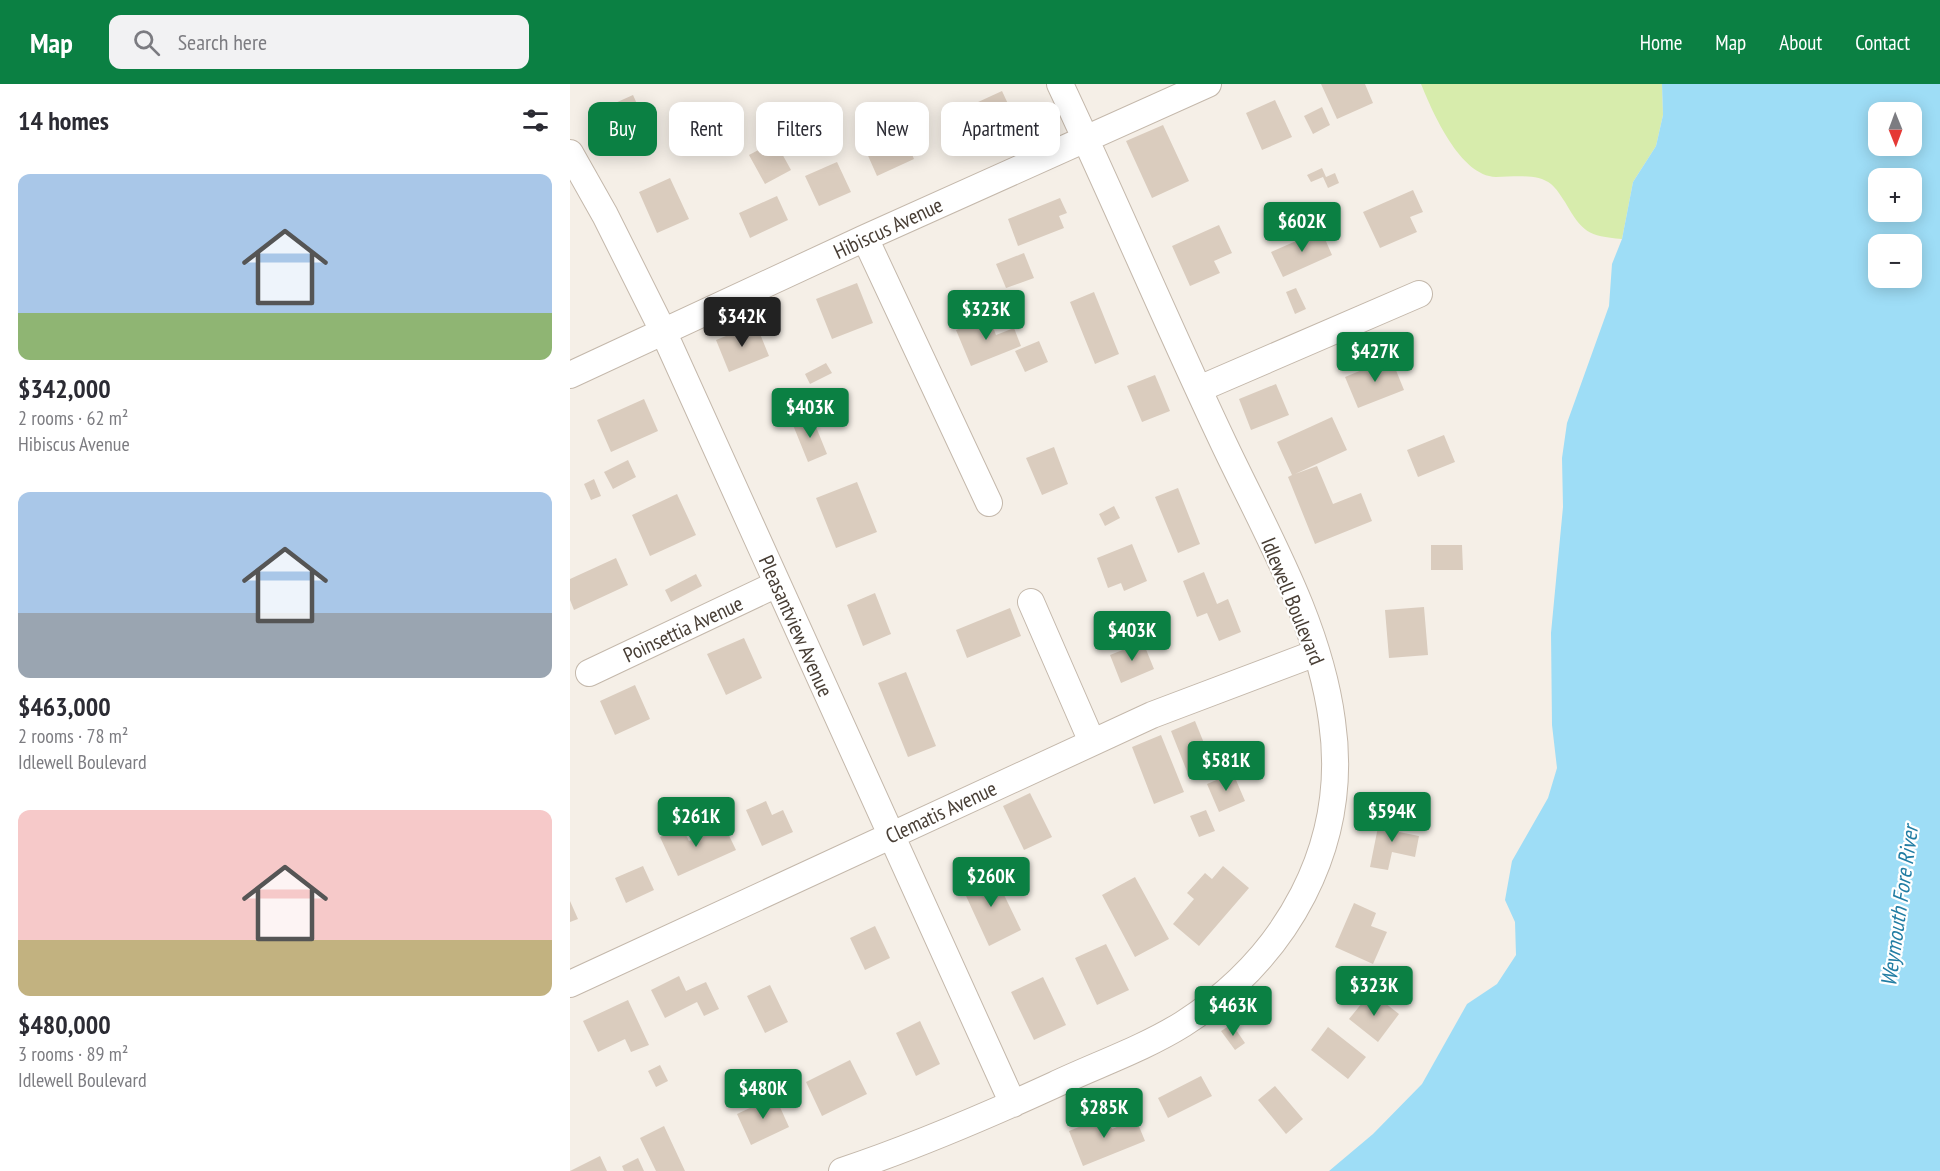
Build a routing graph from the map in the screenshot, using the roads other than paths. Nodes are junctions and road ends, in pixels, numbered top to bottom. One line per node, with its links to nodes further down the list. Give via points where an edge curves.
1 (1060, 84): 3 (street, Idlewell Boulevard)
2 (1208, 84): 3 (street, Hibiscus Avenue)
3 (1086, 138): 5 (street, Hibiscus Avenue); 9 (street, Idlewell Boulevard)
4 (570, 153): 7 (street, Pleasantview Avenue)
5 (865, 238): 7 (street, Hibiscus Avenue); 10 (street)
6 (1419, 294): 9 (street)
7 (664, 333): 8 (street, Hibiscus Avenue); 11 (street, Pleasantview Avenue)
8 (570, 375)
9 (1199, 389): 13 (street, Idlewell Boulevard, via 1292,587)
10 (989, 503)
11 (777, 584): 14 (street, Poinsettia Avenue); 16 (street, Pleasantview Avenue)
12 (1031, 602): 15 (street)
13 (1316, 653): 15 (street, Clematis Avenue, via 1171,707); 18 (street, Idlewell Boulevard, via 1334,732 1331,806 1323,846 1274,943 1242,977 1183,1024)
14 (590, 673)
15 (1092, 742): 16 (street, Clematis Avenue)
16 (891, 836): 17 (street, Clematis Avenue); 18 (street, Pleasantview Avenue)
17 (570, 984)
18 (1013, 1104): 19 (street, Idlewell Boulevard)
19 (842, 1171)

